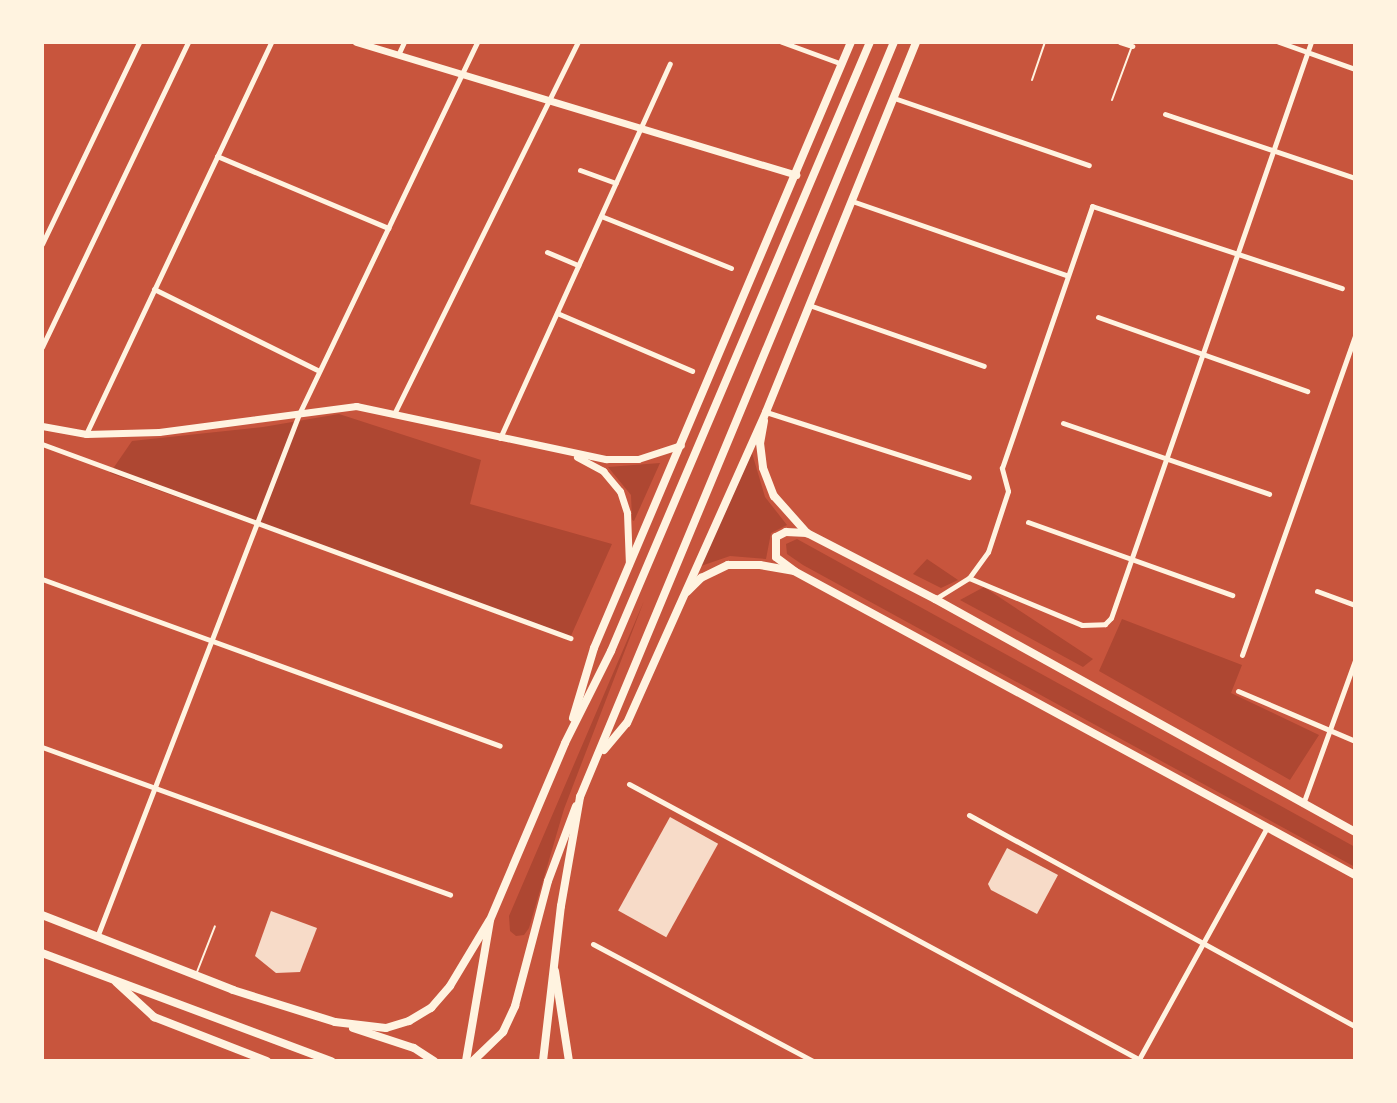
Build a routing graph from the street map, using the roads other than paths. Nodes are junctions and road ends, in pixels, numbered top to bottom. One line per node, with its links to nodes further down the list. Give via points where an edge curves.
1 (139, 42): 40 (street)
2 (188, 42): 52 (street)
3 (271, 42): 31 (street)
4 (356, 42): 19 (street)
5 (404, 42): 19 (street)
6 (477, 42): 23 (street)
7 (578, 42): 26 (street)
8 (782, 42): 21 (street)
9 (851, 42): 21 (main road)
10 (870, 42): 91 (main road, via 611,651)
11 (894, 42): 94 (main road)
12 (916, 42): 25 (main road)
13 (1045, 42): 24 (lane)
14 (1120, 42): 17 (street)
15 (1279, 42): 18 (street)
16 (1311, 42): 18 (street)
17 (1132, 46): 27 (lane)
18 (1308, 52): 22 (street); 30 (street)
19 (398, 55): 23 (street)
20 (670, 64): 29 (street)
21 (842, 64): 34 (main road)
22 (1355, 69)
23 (462, 74): 26 (street); 39 (street)
24 (1032, 80)
25 (894, 98): 32 (street); 37 (main road)
26 (549, 100): 29 (street); 60 (street)
27 (1112, 100)
28 (1165, 114): 30 (street)
29 (640, 128): 34 (street); 36 (street)
30 (1273, 150): 35 (street); 42 (street)
31 (218, 156): 39 (street); 47 (street)
32 (1089, 165)
33 (580, 170): 36 (street)
34 (796, 175): 66 (main road)
35 (1355, 178)
36 (616, 183): 38 (street)
37 (852, 201): 45 (street); 48 (main road)
38 (601, 216): 43 (street); 44 (street)
39 (388, 228): 55 (street)
40 (42, 244)
41 (547, 252): 43 (street)
42 (1237, 252): 45 (street, via 1092,206); 46 (street); 53 (street)
43 (578, 266): 49 (street)
44 (731, 268)
45 (1066, 275): 77 (street, via 1002,468 1007,497 988,552)
46 (1342, 288)
47 (154, 289): 55 (street); 63 (street)
48 (810, 305): 54 (street); 58 (main road)
49 (557, 313): 56 (street); 64 (street)
50 (1098, 317): 53 (street)
51 (1355, 336): 86 (street)
52 (42, 347)
53 (1201, 354): 57 (street); 68 (street)
54 (984, 366)
55 (320, 371): 59 (street)
56 (692, 371)
57 (1307, 391)
58 (766, 412): 69 (street); 73 (main road, via 760,443 763,468 774,496); 80 (main road)
59 (299, 414): 60 (street, via 356,406); 63 (street, via 159,432); 71 (street)
60 (394, 414): 64 (street)
61 (1063, 423): 68 (street)
62 (42, 426): 63 (street)
63 (86, 434)
64 (499, 439): 67 (street)
65 (42, 444): 71 (street)
66 (683, 444): 67 (street, via 638,459); 75 (main road)
67 (573, 455): 75 (street, via 603,471 621,491 627,513)
68 (1164, 458): 70 (street); 74 (street)
69 (969, 477)
70 (1269, 494)
71 (258, 520): 84 (street); 85 (street)
72 (1028, 522): 74 (street)
73 (807, 533): 76 (main road, via 786,532 776,537 776,557); 82 (main road)
74 (1132, 561): 77 (street, via 1111,618 1105,624 1087,626); 81 (street)
75 (629, 567): 91 (main road, via 594,648)
76 (794, 571): 80 (main road, via 728,565 701,578); 100 (main road)
77 (969, 578): 82 (street)
78 (42, 579): 85 (street)
79 (1317, 591): 83 (street)
80 (683, 595): 94 (main road, via 627,723)
81 (1232, 595)
82 (935, 599): 98 (main road)
83 (1355, 604)
84 (570, 638)
85 (211, 641): 92 (street); 96 (street)
86 (1242, 655)
87 (1355, 660): 89 (street)
88 (1238, 691): 89 (street)
89 (1329, 731): 90 (street); 98 (street)
90 (1355, 741)
91 (565, 743): 105 (main road)
92 (500, 746)
93 (42, 747): 96 (street)
94 (600, 755): 97 (main road)
95 (629, 784): 118 (street)
96 (154, 787): 103 (street); 107 (street)
97 (580, 796): 111 (main road); 123 (main road, via 548,881 515,1006 503,1032)
98 (1303, 804): 101 (main road)
99 (969, 815): 109 (street)
100 (1267, 827): 102 (main road); 109 (street)
101 (1355, 832)
102 (1355, 875)
103 (450, 895)
104 (42, 916): 107 (main road)
105 (490, 920): 114 (main road, via 432,1008 386,1028); 123 (main road, via 471,1020)
106 (214, 926): 112 (lane)
107 (97, 937): 112 (main road)
108 (593, 944): 127 (street)
109 (1202, 944): 115 (street); 118 (street)
110 (42, 953): 113 (main road)
111 (555, 967): 116 (main road); 126 (main road)
112 (196, 975): 114 (main road)
113 (112, 979): 117 (main road); 119 (main road, via 154,1017)
114 (335, 1022): 122 (main road, via 414,1048)
115 (1355, 1026)
116 (545, 1042): 124 (main road); 125 (main road)
117 (285, 1044): 120 (main road); 121 (main road)
118 (1140, 1060)
119 (267, 1061)
120 (319, 1061)
121 (331, 1061)
122 (434, 1061)
123 (470, 1061)
124 (538, 1061)
125 (543, 1061)
126 (569, 1061)
127 (813, 1061)

